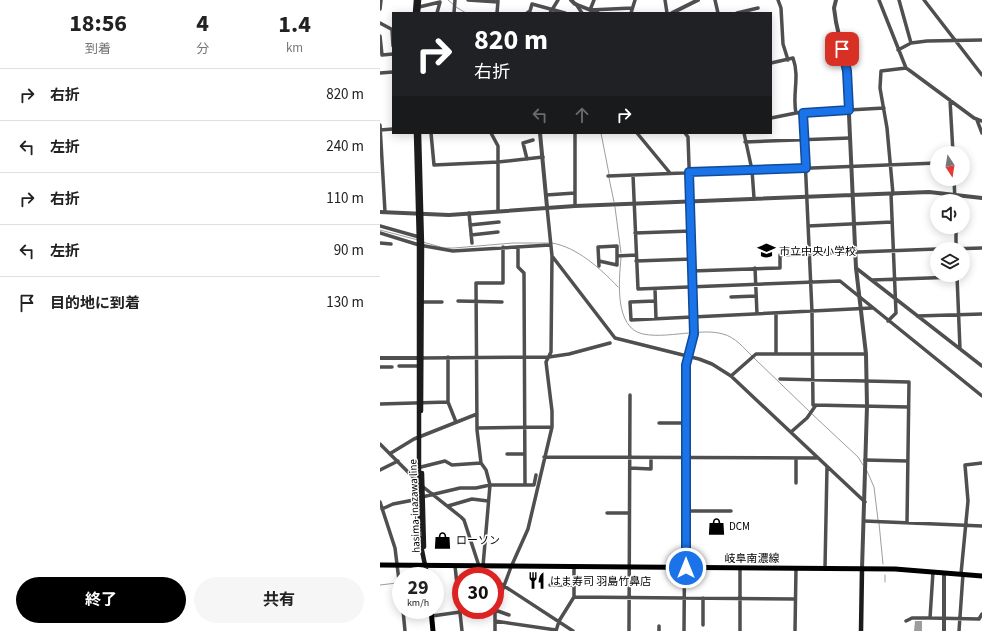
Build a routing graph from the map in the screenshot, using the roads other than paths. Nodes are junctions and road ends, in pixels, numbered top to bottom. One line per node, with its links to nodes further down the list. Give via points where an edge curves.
1 (381, 0): 23 (street)
2 (416, 0): 26 (main road)
3 (419, 0): 24 (main road)
4 (468, 0): 18 (street)
5 (558, 0): 20 (street)
6 (570, 0): 19 (street)
7 (594, 0): 25 (street)
8 (635, 0): 21 (street)
9 (665, 0): 35 (street)
10 (698, 0): 36 (street)
11 (715, 0): 37 (street)
12 (778, 0): 13 (street); 47 (street, via 781,8 783,44)
13 (783, 0)
14 (836, 0): 55 (street, via 834,8 847,71)
15 (879, 0): 45 (street)
16 (899, 0): 44 (street)
17 (924, 0): 42 (street)
18 (498, 1): 28 (street)
19 (575, 4): 25 (street); 32 (street)
20 (551, 8): 29 (street, via 532,4); 30 (street); 31 (street)
21 (632, 8): 25 (street); 34 (street)
22 (758, 8): 38 (street)
23 (380, 10)
24 (418, 10): 27 (street, via 440,2)
25 (590, 10): 33 (street)
26 (415, 12)
27 (437, 12)
28 (497, 12)
29 (528, 12)
30 (550, 12)
31 (562, 12)
32 (581, 12)
33 (595, 12)
34 (631, 12)
35 (667, 12)
36 (674, 12)
37 (718, 12)
38 (741, 12)
39 (380, 23): 40 (street)
40 (392, 29)
41 (380, 36): 46 (street, via 382,55)
42 (955, 40): 43 (street); 44 (street); 52 (street)
43 (982, 40)
44 (911, 43): 45 (street)
45 (898, 50): 49 (street)
46 (392, 54)
47 (788, 60): 48 (street); 57 (street, via 793,58 796,68)
48 (772, 63)
49 (906, 68): 53 (street); 54 (street, via 882,71 880,88)
50 (392, 72): 51 (street)
51 (380, 73)
52 (982, 75)
53 (950, 100): 59 (street); 78 (street)
54 (884, 108): 55 (street); 83 (street)
55 (849, 110): 56 (street); 74 (street)
56 (803, 113): 57 (street); 76 (street)
57 (796, 114): 58 (street)
58 (772, 118)
59 (977, 120): 60 (street); 64 (street)
60 (982, 121)
61 (380, 125): 63 (street)
62 (392, 129): 63 (street)
63 (380, 130): 107 (street)
64 (982, 133)
65 (416, 134): 109 (main road, hasima-inazawa line)
66 (419, 134): 109 (main road, hasima-inazawa line)
67 (431, 134): 81 (street, via 434,165)
68 (492, 134): 81 (street, via 498,146)
69 (540, 134): 79 (street)
70 (575, 134): 92 (street)
71 (638, 134): 88 (street)
72 (686, 134): 87 (street)
73 (744, 134): 77 (street)
74 (850, 138): 76 (street); 84 (street)
75 (533, 140): 80 (street, via 524,143)
76 (804, 140): 77 (street); 85 (street)
77 (745, 142): 86 (street)
78 (953, 146)
79 (543, 157): 80 (street); 95 (street)
80 (527, 159): 81 (street)
81 (498, 162): 105 (street)
82 (930, 163): 83 (street)
83 (891, 164): 84 (street); 93 (street)
84 (851, 166): 85 (street); 96 (street)
85 (806, 168): 86 (street); 98 (street)
86 (752, 170): 87 (street); 99 (street)
87 (689, 172): 88 (street); 101 (street)
88 (670, 173): 89 (street)
89 (634, 175): 90 (street); 102 (street)
90 (608, 176)
91 (954, 186): 94 (street)
92 (575, 193): 95 (street); 103 (street)
93 (892, 194): 94 (street); 96 (street); 111 (street)
94 (955, 194)
95 (546, 195): 104 (street)
96 (853, 195): 98 (street); 112 (street)
97 (970, 196): 100 (street)
98 (807, 197): 99 (street); 115 (street)
99 (754, 198): 101 (street)
100 (982, 198)
101 (690, 201): 102 (street); 116 (street)
102 (634, 204): 103 (street); 119 (street)
103 (575, 206): 104 (street)
104 (547, 207): 105 (street); 125 (street)
105 (498, 210): 108 (street)
106 (380, 212): 107 (street)
107 (386, 212): 109 (street)
108 (469, 213): 109 (street); 113 (street)
109 (420, 214): 121 (main road, hasima-inazawa line)
110 (499, 222): 113 (street)
111 (892, 222): 112 (street); 131 (street)
112 (854, 224): 115 (street); 132 (street)
113 (470, 225): 120 (street)
114 (380, 226): 121 (street)
115 (808, 226): 133 (street)
116 (691, 231): 119 (street); 137 (street)
117 (498, 232): 120 (street)
118 (380, 233): 121 (street)
119 (635, 233): 134 (street)
120 (471, 235): 123 (street)
121 (421, 241): 126 (street, via 453,251); 158 (main road, hasima-inazawa line)
122 (380, 243): 124 (street)
123 (472, 243)
124 (391, 244)
125 (550, 244): 127 (street); 135 (street)
126 (503, 247): 127 (street); 157 (street, via 503,283 476,283)
127 (518, 247): 179 (street, via 518,267 524,273)
128 (970, 248): 129 (street)
129 (982, 248)
130 (930, 249): 131 (street)
131 (893, 251): 132 (street); 145 (street)
132 (855, 253): 133 (street); 142 (street)
133 (810, 254): 141 (street, via 780,255 780,268); 148 (street)
134 (636, 255): 136 (street); 139 (street)
135 (552, 256): 181 (street, via 615,338); 185 (street)
136 (617, 256): 138 (street, via 617,265); 138 (street, via 618,246 598,247)
137 (692, 259): 139 (street); 143 (street)
138 (599, 261): 140 (street)
139 (636, 261): 151 (street, via 638,290)
140 (599, 266)
141 (755, 268): 143 (street); 149 (street)
142 (856, 268): 146 (street); 154 (street)
143 (692, 271): 150 (street)
144 (930, 277): 145 (street)
145 (895, 279): 146 (street); 155 (street)
146 (872, 280): 155 (street)
147 (957, 282): 167 (street)
148 (811, 283): 149 (street); 154 (street, via 840,281); 164 (street)
149 (756, 285): 150 (street); 152 (street)
150 (693, 287): 151 (street); 170 (street)
151 (655, 289): 161 (street)
152 (756, 296): 153 (street); 166 (street)
153 (731, 297)
154 (858, 297): 162 (street); 163 (street)
155 (896, 299): 169 (street); 172 (street, via 896,312)
156 (458, 301): 157 (street)
157 (476, 301): 160 (street); 178 (street)
158 (420, 302): 159 (street); 184 (main road, hasima-inazawa line)
159 (442, 302)
160 (502, 302)
161 (655, 302): 171 (street); 171 (street, via 630,302 629,316 631,320)
162 (872, 308): 163 (street); 172 (street)
163 (860, 310): 164 (street); 177 (street)
164 (812, 312): 165 (street); 176 (street)
165 (776, 313): 166 (street); 175 (street)
166 (757, 314): 170 (street)
167 (958, 314): 168 (street); 169 (street); 174 (street)
168 (982, 314)
169 (917, 316): 174 (street)
170 (694, 317): 171 (street); 181 (street, via 694,334)
171 (656, 319)
172 (888, 321): 197 (street)
173 (610, 344): 185 (street)
174 (960, 349): 188 (street)
175 (776, 354): 176 (street); 192 (street, via 756,354)
176 (812, 354): 177 (street); 194 (street)
177 (866, 354): 195 (street)
178 (477, 356): 179 (street); 180 (street); 204 (street)
179 (523, 356): 185 (street); 210 (street)
180 (448, 357): 184 (street); 199 (street)
181 (688, 357): 192 (street, via 712,364); 207 (street)
182 (380, 358): 183 (street)
183 (386, 358): 184 (street); 190 (street)
184 (420, 358): 187 (main road, hasima-inazawa line)
185 (549, 358): 208 (street, via 546,362)
186 (399, 366): 187 (street)
187 (420, 366): 198 (main road, hasima-inazawa line)
188 (982, 366)
189 (380, 367): 190 (street)
190 (386, 367): 191 (street)
191 (392, 367)
192 (731, 376): 211 (street)
193 (780, 379): 194 (street)
194 (812, 380): 195 (street); 201 (street, via 813,405)
195 (867, 381): 202 (street); 203 (street, via 909,382)
196 (630, 395): 218 (street)
197 (982, 396)
198 (420, 402): 199 (street); 200 (street); 212 (main road, hasima-inazawa line)
199 (448, 402): 205 (street)
200 (380, 404)
201 (816, 405): 202 (street); 211 (street)
202 (867, 406): 203 (street); 224 (street)
203 (908, 407): 225 (street)
204 (477, 414): 205 (street); 209 (street)
205 (456, 422): 212 (street)
206 (659, 423): 207 (street)
207 (686, 423): 220 (street)
208 (552, 427): 210 (street); 217 (street)
209 (477, 428): 210 (street); 226 (street)
210 (524, 428): 216 (street)
211 (791, 432): 222 (street)
212 (420, 437): 214 (street); 228 (main road, hasima-inazawa line); 234 (main road, hasima-inazawa line)
213 (380, 444): 214 (street)
214 (391, 453): 223 (street)
215 (507, 454): 216 (street)
216 (525, 454): 235 (street)
217 (544, 457): 218 (street); 258 (street, via 528,529)
218 (630, 457): 219 (street); 229 (street)
219 (651, 458): 220 (street); 229 (street, via 651,469)
220 (686, 458): 221 (street); 244 (street)
221 (796, 458): 222 (street); 233 (street)
222 (817, 458): 230 (street)
223 (398, 461): 231 (street); 234 (street)
224 (866, 461): 225 (street); 241 (street)
225 (908, 461): 249 (street)
226 (481, 463): 228 (street, via 452,465 445,461); 236 (street)
227 (982, 463): 250 (street, via 965,465 968,500)
228 (421, 467): 234 (main road, hasima-inazawa line)
229 (630, 468): 247 (street)
230 (827, 468): 241 (street); 263 (street)
231 (380, 470)
232 (536, 475): 235 (street, via 534,485)
233 (796, 482)
234 (420, 484): 237 (street); 238 (main road, hasima-inazawa line)
235 (525, 484): 236 (street)
236 (490, 485): 237 (street); 239 (street)
237 (435, 494): 238 (street); 242 (street)
238 (420, 498): 243 (street); 254 (main road, hasima-inazawa line)
239 (488, 501): 242 (street, via 472,499); 256 (street)
240 (380, 502): 243 (street)
241 (865, 502): 248 (street)
242 (448, 506): 256 (street, via 464,520)
243 (382, 509): 253 (street, via 395,548)
244 (686, 511): 245 (street); 260 (street)
245 (731, 511)
246 (607, 513): 247 (street)
247 (629, 513): 259 (street)
248 (864, 521): 249 (street); 264 (street)
249 (907, 523): 250 (street)
250 (966, 526): 251 (street); 267 (street)
251 (982, 526)
252 (380, 565): 253 (main road, 岐阜南濃線)
253 (397, 565): 254 (main road, 岐阜南濃線)
254 (425, 565): 255 (main road, 岐阜南濃線)
255 (455, 566): 256 (main road, 岐阜南濃線)
256 (480, 566): 258 (main road, 岐阜南濃線)
257 (574, 566): 258 (main road, 岐阜南濃線); 259 (main road, 岐阜南濃線); 270 (street)
258 (511, 567): 271 (street)
259 (628, 567): 260 (main road, 岐阜南濃線); 273 (street)
260 (686, 568): 261 (main road, 岐阜南濃線); 274 (street)
261 (740, 568): 262 (main road, 岐阜南濃線); 276 (street)
262 (796, 568): 263 (main road, 岐阜南濃線); 277 (street)
263 (825, 568): 264 (main road, 岐阜南濃線)
264 (862, 569): 265 (main road, 岐阜南濃線); 303 (main road)
265 (933, 572): 266 (main road, 岐阜南濃線); 281 (street)
266 (944, 573): 267 (main road, 岐阜南濃線); 282 (street)
267 (962, 574): 268 (main road, 岐阜南濃線); 286 (street)
268 (982, 576)
269 (550, 585): 270 (street)
270 (574, 585): 272 (street)
271 (504, 586): 288 (street)
272 (574, 597): 273 (street); 288 (street)
273 (628, 598): 274 (street); 298 (street)
274 (685, 598): 275 (street); 300 (street)
275 (703, 598): 276 (street); 290 (street)
276 (740, 598): 277 (street); 301 (street)
277 (796, 599): 302 (street)
278 (504, 613): 280 (street)
279 (982, 614): 286 (street, via 979,619)
280 (509, 615)
281 (930, 618): 282 (street); 289 (street, via 912,618)
282 (945, 618): 286 (street); 304 (street)
283 (404, 619): 292 (street)
284 (432, 619): 293 (main road)
285 (461, 619): 294 (street)
286 (960, 619): 305 (street)
287 (495, 621): 295 (street); 296 (street)
288 (558, 621): 296 (street); 297 (street)
289 (906, 621)
290 (703, 625)
291 (659, 626): 299 (street)
292 (405, 631)
293 (433, 631)
294 (462, 631)
295 (495, 631)
296 (556, 631)
297 (573, 631)
298 (629, 631)
299 (659, 631)
300 (684, 631)
301 (740, 631)
302 (795, 631)
303 (860, 631)
304 (944, 631)
305 (959, 631)

